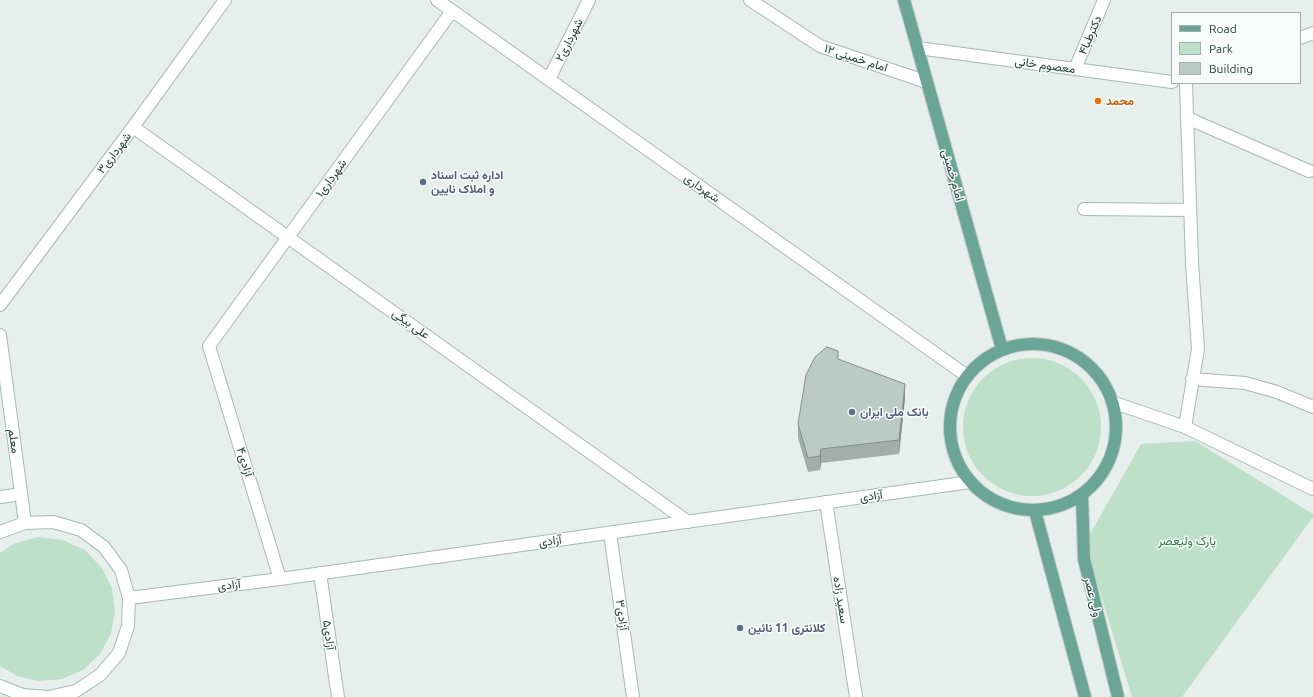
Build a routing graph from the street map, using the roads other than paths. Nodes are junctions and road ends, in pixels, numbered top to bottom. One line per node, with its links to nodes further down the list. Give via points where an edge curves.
1 (225, 0): 17 (street, شهرداری۳)
2 (437, 0): 7 (street, شهرداری)
3 (589, 0): 12 (street, شهرداری۲)
4 (750, 0): 13 (street, امام خمینی ۱۲, via 820,46)
5 (904, 0): 10 (main road, امام خمینی)
6 (1104, 0): 11 (street, دکترطبا۴)
7 (452, 10): 12 (street, شهرداری); 21 (street, شهرداری۱)
8 (1313, 33): 9 (street)
9 (1301, 38)
10 (918, 48): 11 (street, معصوم خانی); 13 (main road, امام خمینی)
11 (1075, 69): 14 (street, معصوم خانی)
12 (549, 79): 27 (street, شهرداری)
13 (927, 82): 25 (main road, امام خمینی)
14 (1171, 82)
15 (1185, 84): 16 (street)
16 (1187, 118): 18 (street); 20 (street)
17 (133, 128): 21 (street, علی بیگی); 22 (street, شهرداری۳)
18 (1309, 171)
19 (1084, 209): 20 (street)
20 (1190, 210): 28 (street, via 1198,349)
21 (288, 237): 24 (street, شهرداری۱); 39 (street, علی بیگی)
22 (0, 305)
23 (0, 335): 26 (street, معلم)
24 (209, 346): 44 (street, آزادی۴)
25 (1002, 349): 27 (main road, via 982,360); 29 (main road, via 1029,344 1058,347 1083,360 1101,379)
26 (2, 362): 34 (street, معلم)
27 (967, 376): 32 (main road, via 953,401 949,430 955,458)
28 (1192, 379): 30 (street, via 1245,383 1277,392); 31 (street)
29 (1112, 402): 31 (street); 35 (main road, via 1116,428 1112,453 1100,477)
30 (1313, 407)
31 (1185, 427): 33 (street)
32 (970, 482): 37 (street, آزادی); 38 (main road, via 988,498 1005,506)
33 (1313, 489)
34 (21, 494): 36 (street); 40 (street, معلم)
35 (1082, 495): 38 (main road, via 1059,507); 51 (main road, ولی عصر, via 1084,558)
36 (0, 497)
37 (826, 502): 39 (street, آزادی); 49 (street, سعید زاده)
38 (1035, 511): 50 (main road)
39 (688, 522): 42 (street, آزادی)
40 (25, 523): 41 (street); 45 (street, via 53,522 87,534 104,547 121,570)
41 (0, 532)
42 (610, 533): 43 (street, آزادی); 48 (street, آزادی۳)
43 (320, 573): 44 (street, آزادی); 47 (street, آزادی۵)
44 (280, 579): 45 (street, آزادی)
45 (129, 598): 46 (street, via 128,626 118,653 100,675 76,691 48,697 23,695)
46 (0, 686)
47 (338, 697)
48 (633, 697)
49 (856, 697)
50 (1085, 697)
51 (1118, 697)

